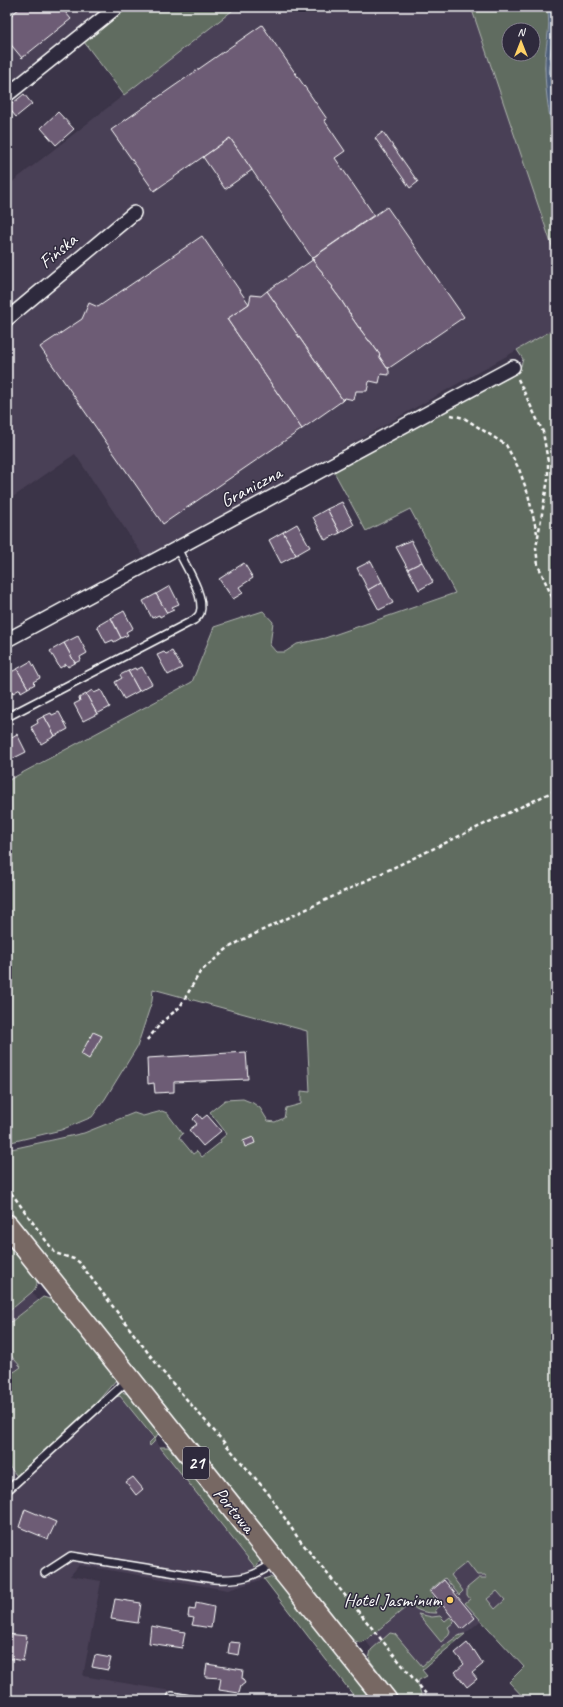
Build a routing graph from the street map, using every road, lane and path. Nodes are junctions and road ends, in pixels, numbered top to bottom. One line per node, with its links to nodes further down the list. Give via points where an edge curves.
1 (117, 7): 2 (street)
2 (7, 95)
3 (134, 213): 4 (street, Fińska)
4 (7, 319)
5 (513, 367): 6 (street, Graniczna); 7 (path, via 543,432 548,462 547,486)
6 (433, 410): 7 (path, via 464,418 506,445 519,469 528,494); 8 (street, Graniczna)
7 (538, 535): 9 (path, via 538,565)
8 (177, 548): 10 (street, Graniczna); 11 (lane, via 200,596 201,607 198,616)
9 (556, 606)
10 (7, 640)
11 (7, 717)
12 (556, 790): 13 (path, via 228,948 200,972 180,1007 163,1020)
13 (147, 1040)
14 (7, 1186): 23 (path, via 55,1253 79,1262 162,1371 268,1494 298,1538)
15 (7, 1225): 16 (main road, Portowa / 21)
16 (129, 1379): 17 (lane); 18 (main road, Portowa / 21)
17 (10, 1488)
18 (276, 1562): 19 (lane, via 258,1574 214,1579 71,1556); 22 (main road, Portowa / 21)
19 (45, 1573)
20 (172, 1696): 21 (lane)
21 (194, 1700)
22 (386, 1700)
23 (431, 1700)

